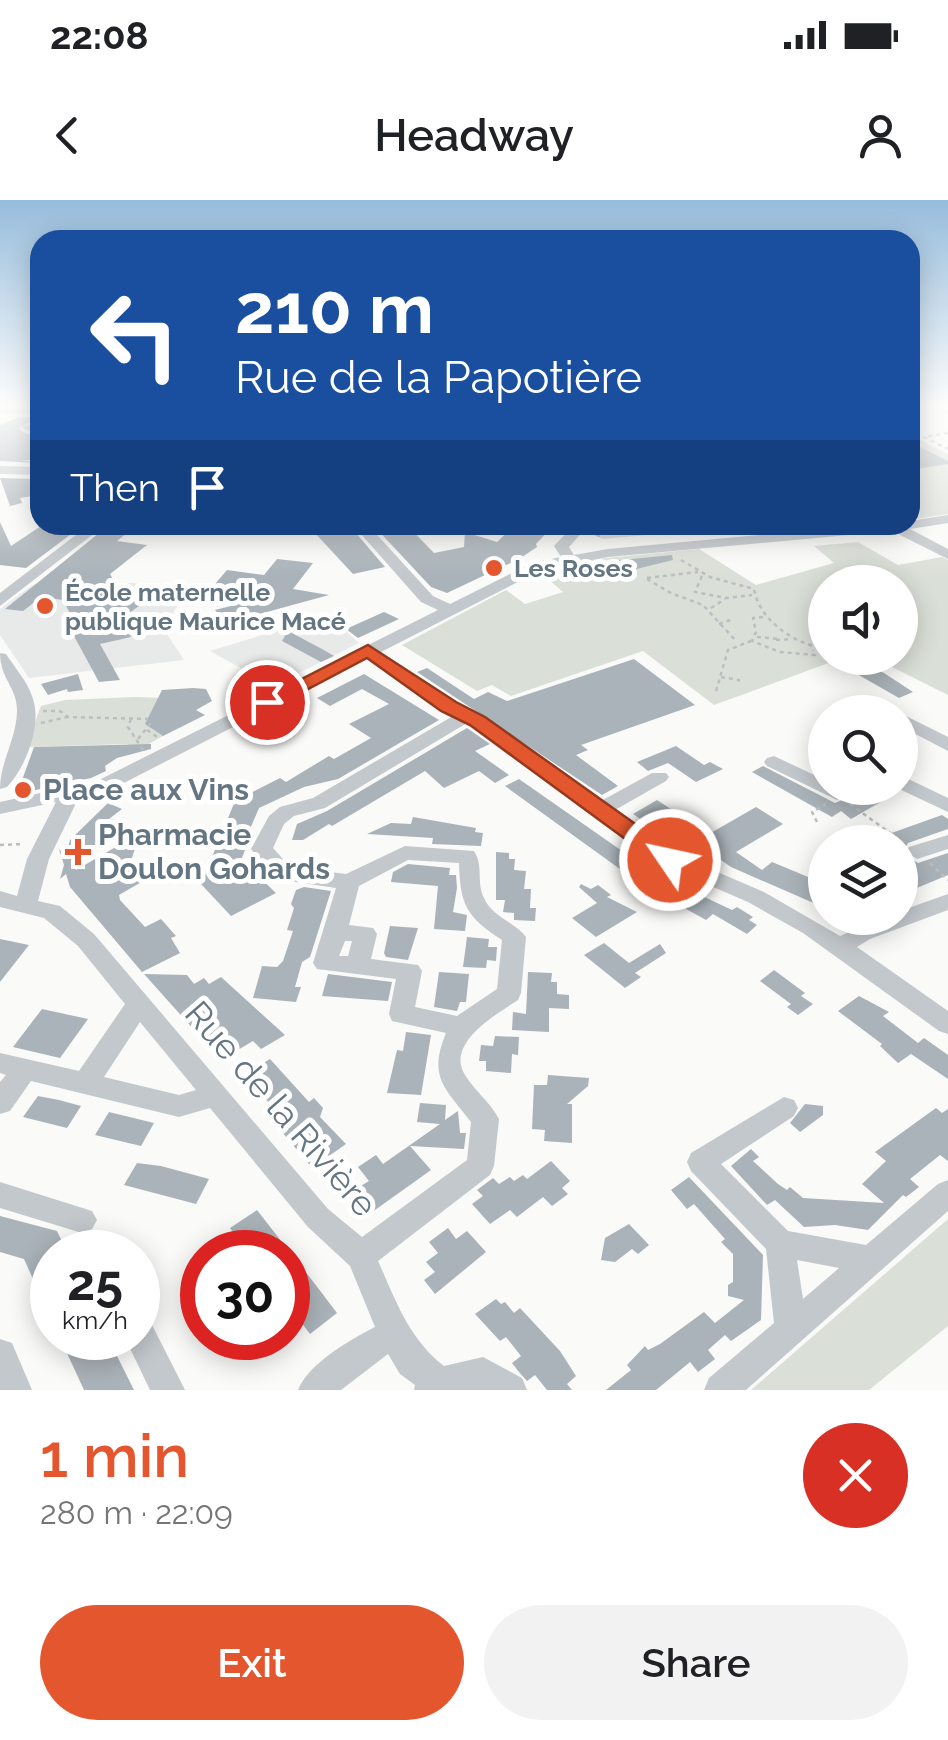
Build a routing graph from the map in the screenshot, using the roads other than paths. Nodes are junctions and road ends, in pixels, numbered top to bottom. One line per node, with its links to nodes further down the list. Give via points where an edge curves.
1 (0, 470): 2 (street)
2 (30, 471)
3 (948, 518): 4 (street)
4 (920, 523)
5 (85, 535): 12 (street)
6 (369, 535): 13 (street, via 427,599)
7 (572, 535): 11 (street, via 560,546)
8 (800, 535): 11 (street)
9 (919, 535): 10 (street)
10 (948, 556)
11 (570, 558): 13 (street, via 537,566)
12 (0, 601)
13 (447, 608): 14 (street)
14 (368, 650): 16 (street); 24 (street, via 120,778)
15 (0, 658): 22 (street, via 26,701 13,766)
16 (466, 715): 27 (street); 30 (street, via 318,804 276,816 262,849 283,874)
17 (918, 728): 18 (street)
18 (948, 745)
19 (774, 762): 21 (street)
20 (660, 777): 27 (street)
21 (808, 778)
22 (0, 783)
23 (918, 790): 25 (street)
24 (68, 796): 26 (street); 31 (street)
25 (948, 806)
26 (0, 808)
27 (598, 810): 33 (street, via 670,860 782,910)
28 (948, 842): 29 (street)
29 (918, 851)
30 (349, 882): 36 (street, via 325,962 410,971 401,1014); 36 (street, via 404,853 470,859 470,889 480,913 514,937 516,948 509,994)
31 (13, 901): 34 (street, Rue de la Rivière, via 52,912 86,940)
32 (948, 902): 33 (street)
33 (841, 946): 35 (street)
34 (139, 1003): 38 (street); 39 (street, Rue de la Rivière)
35 (948, 1024)
36 (461, 1026): 46 (street, via 449,1070 485,1119 480,1166)
37 (12, 1066): 38 (street); 40 (street)
38 (86, 1083): 39 (street, via 179,1106)
39 (215, 1096): 46 (street, Rue de la Rivière, via 318,1218)
40 (0, 1102)
41 (784, 1108): 45 (street, via 701,1162)
42 (948, 1193): 47 (street)
43 (0, 1195): 44 (street)
44 (82, 1220)
45 (780, 1243): 47 (street); 48 (street)
46 (361, 1256): 49 (street, Rue de la Rivière)
47 (872, 1260): 48 (street)
48 (791, 1332): 57 (street)
49 (394, 1334): 52 (street, Rue de la Rivière); 55 (street)
50 (0, 1354): 53 (street)
51 (153, 1360): 54 (street)
52 (439, 1388): 56 (street, via 483,1373)
53 (15, 1390)
54 (168, 1390)
55 (315, 1390)
56 (510, 1390)
57 (721, 1390)

